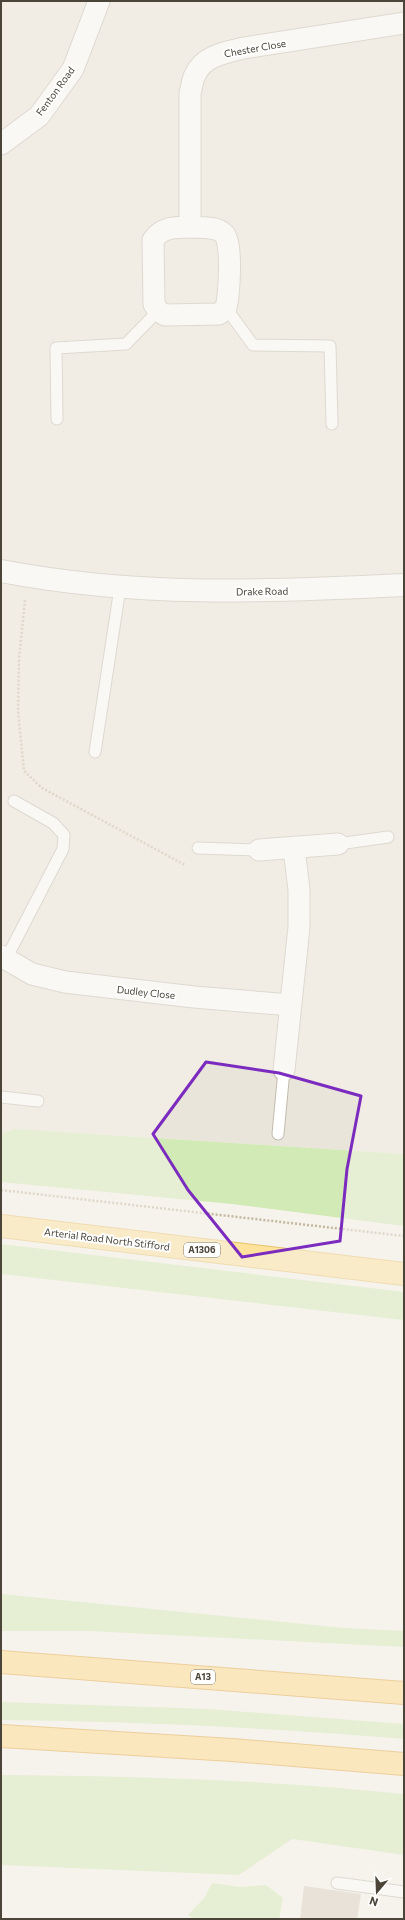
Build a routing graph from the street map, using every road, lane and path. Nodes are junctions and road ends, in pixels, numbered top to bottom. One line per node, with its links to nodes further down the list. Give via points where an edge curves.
1 (99, 1): 3 (street, Fenton Road, via 74,69 39,116)
2 (404, 23): 4 (street, Chester Close, via 244,48 210,58 195,74 190,93)
3 (1, 144)
4 (190, 227): 5 (street, via 217,230 224,234 228,241 229,286); 6 (street, via 165,228 153,240 152,288 154,304)
5 (226, 308): 6 (street, via 219,314 165,315); 8 (lane, via 253,345 330,346)
6 (158, 311): 7 (lane, via 126,344 56,348)
7 (57, 419)
8 (332, 424)
9 (1, 571): 11 (street, Drake Road)
10 (404, 585): 11 (street, Drake Road, via 200,592)
11 (120, 588): 12 (lane)
12 (95, 752)
13 (14, 801): 19 (lane, Dudley Close, via 53,823 64,835 63,849)
14 (388, 837): 15 (lane)
15 (338, 844): 17 (street)
16 (198, 848): 18 (lane)
17 (294, 848): 18 (street); 20 (street, via 299,890 299,927)
18 (259, 850)
19 (3, 957): 20 (street, Dudley Close, via 32,974 65,982)
20 (291, 1005): 21 (street)
21 (284, 1070): 24 (lane)
22 (1, 1097): 23 (lane)
23 (38, 1101)
24 (278, 1134)
25 (1, 1190): 27 (path)
26 (1, 1226): 28 (main road, Arterial Road North Stifford / A1306)
27 (404, 1236)
28 (404, 1274)
29 (1, 1662): 30 (highway, A13)
30 (404, 1693)
31 (1, 1736): 32 (highway, via 232,1750)
32 (404, 1764)
33 (337, 1883): 34 (lane)
34 (404, 1892)

